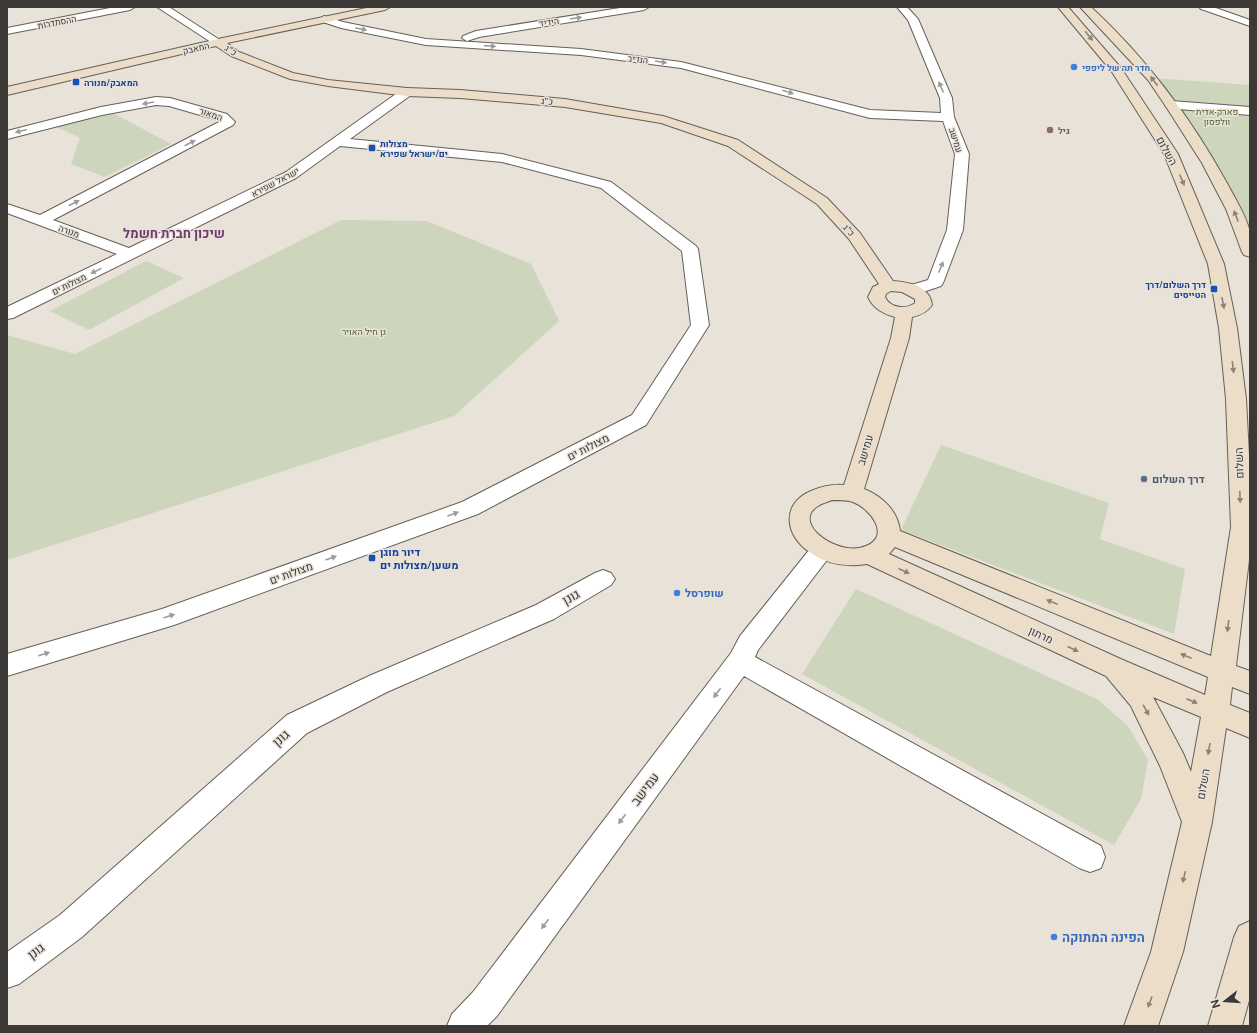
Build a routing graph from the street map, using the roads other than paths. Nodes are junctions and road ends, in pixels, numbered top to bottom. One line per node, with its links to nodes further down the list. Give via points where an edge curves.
1 (130, 7): 11 (street, ההסתדרות)
2 (162, 7): 12 (street, כ"ג)
3 (385, 7): 9 (street, המאבק)
4 (644, 7): 13 (street, הידיד, one-way to 4, via 476,34)
5 (902, 7): 18 (street, עמישב, one-way to 5, via 946,98 934,69 913,19)
6 (1063, 7): 37 (street, השלום, one-way to 37, via 1117,70 1171,154 1216,264 1228,328 1236,399 1242,527)
7 (1085, 7): 16 (street, one-way to 7, via 1152,78)
8 (1204, 7): 10 (street)
9 (324, 19): 12 (street, המאבק); 13 (street, הנדיב, one-way to 13, via 341,25 426,42)
10 (1250, 23)
11 (7, 31)
12 (218, 42): 14 (street, המאבק); 15 (street, כ"ג, via 235,54 290,76)
13 (457, 43): 18 (street, הנדיב, one-way to 18, via 581,52 647,60 770,87 870,114)
14 (7, 91)
15 (407, 92): 20 (street, ישראל שפירא); 25 (street, כ"ג, via 565,103 663,120 733,143 822,202 855,236)
16 (1171, 105): 17 (street); 23 (street, one-way to 16, via 1233,209 1209,163)
17 (1250, 111)
18 (948, 117): 26 (street, עמישב, one-way to 18, via 935,283 955,230 962,154)
19 (7, 135): 22 (street, המאור, one-way to 19, via 229,122 223,117 170,102 156,101 101,111)
20 (340, 142): 24 (street, ישראל שפירא, via 291,175); 35 (street, מצולות ים, one-way to 20, via 165,618 470,508 639,420 700,325 690,249 606,185 502,158)
21 (7, 208): 22 (street, מנורה)
22 (40, 221): 24 (street, מנורה)
23 (1250, 252)
24 (132, 254): 28 (street, מצולות ים, one-way to 28)
25 (888, 286): 26 (street); 27 (street, via 877,292 878,302 890,310)
26 (914, 290): 27 (street, via 923,298 924,305 916,311)
27 (904, 313): 29 (street, עמישב, via 900,338)
28 (7, 314)
29 (852, 494): 30 (street, via 872,502 882,511 888,521); 31 (street, via 830,492 817,495 806,502 800,511 799,522 803,534)
30 (888, 535): 32 (street, via 887,541 880,549); 37 (street, one-way to 30)
31 (822, 550): 32 (street, via 855,558); 34 (street, עמישב, via 749,643)
32 (869, 555): 36 (street, מרתון, one-way to 36)
33 (603, 579): 44 (street, גונן, via 545,612 378,684 297,724 70,926)
34 (740, 661): 42 (street); 45 (street, עמישב, one-way to 45, via 485,1004)
35 (7, 665)
36 (1114, 668): 39 (street, מרתון, one-way to 39); 41 (street, one-way to 41, via 1140,698 1153,722 1173,762)
37 (1222, 671): 38 (street); 39 (street, השלום)
38 (1250, 683)
39 (1216, 711): 40 (street, מרתון); 41 (street, השלום, one-way to 41)
40 (1250, 726)
41 (1197, 822): 46 (street, השלום, one-way to 46, via 1167,952)
42 (1090, 857)
43 (1250, 937): 47 (street)
44 (7, 972)
45 (464, 1026)
46 (1141, 1026)
47 (1225, 1026)

